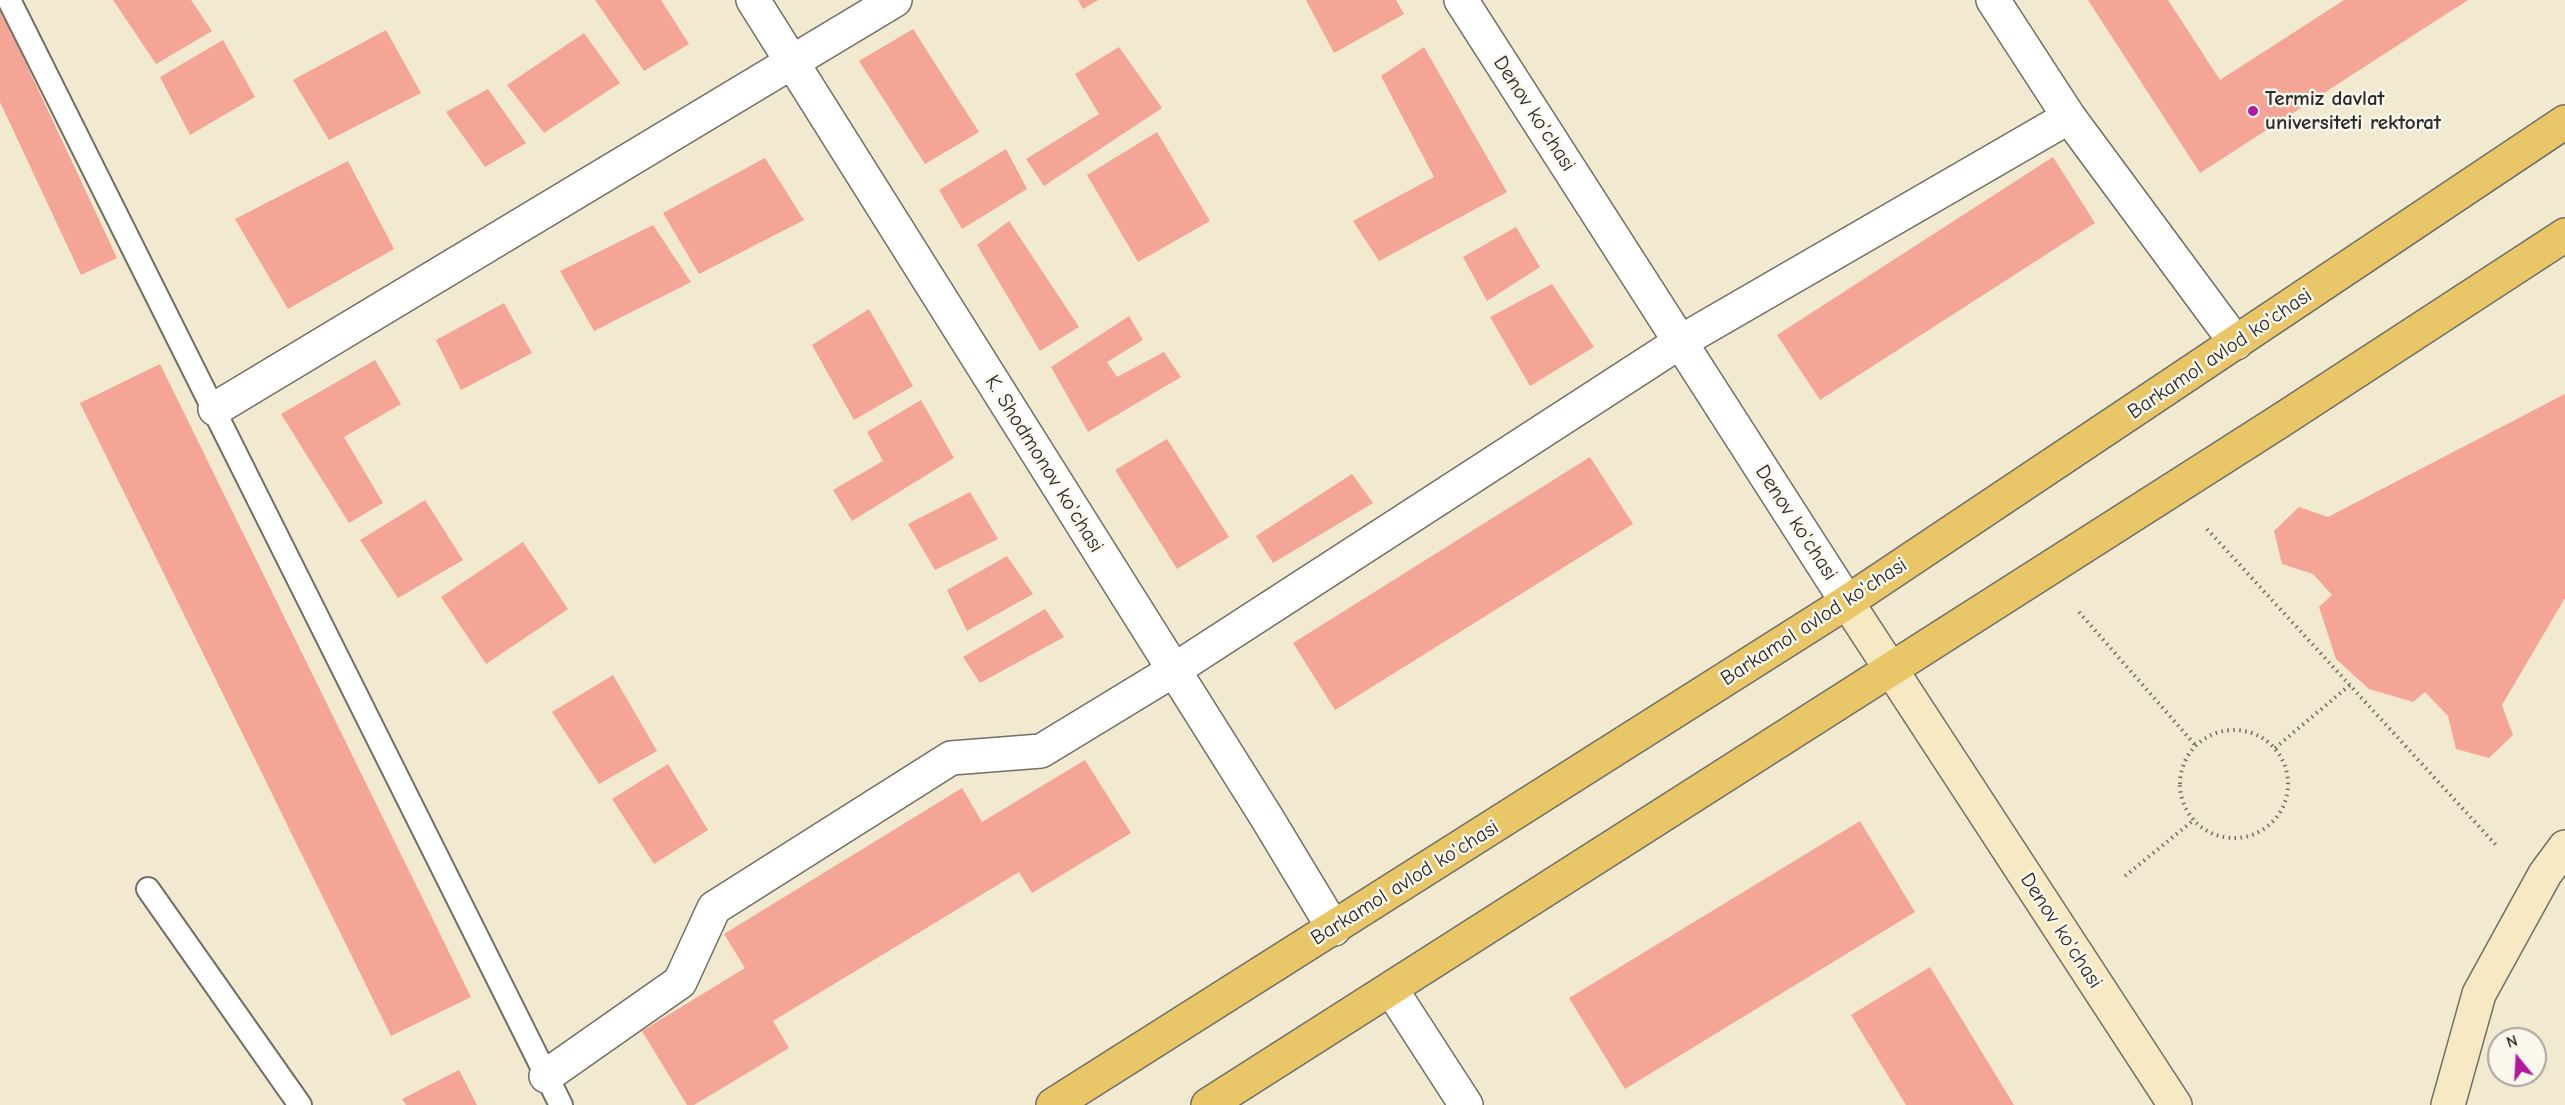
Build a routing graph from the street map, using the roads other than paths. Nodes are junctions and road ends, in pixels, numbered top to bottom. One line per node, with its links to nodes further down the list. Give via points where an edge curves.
1 (9, 0): 12 (lane)
2 (753, 0): 6 (street, K. Shodmonov ko'chasi)
3 (895, 0): 6 (street)
4 (1461, 0): 10 (street, Denov ko'chasi)
5 (1994, 0): 7 (street)
6 (793, 63): 12 (street); 15 (street, K. Shodmonov ko'chasi)
7 (2068, 117): 10 (street); 11 (street)
8 (2565, 122): 11 (main road, Barkamol avlod ko'chasi)
9 (2565, 235): 14 (main road)
10 (1680, 342): 13 (street, Denov ko'chasi); 15 (street)
11 (2236, 343): 13 (main road, Barkamol avlod ko'chasi)
12 (215, 410): 20 (lane)
13 (1846, 602): 14 (main road, Denov ko'chasi); 18 (main road, Barkamol avlod ko'chasi)
14 (1890, 667): 19 (main road); 26 (main road, Denov ko'chasi)
15 (1174, 670): 18 (street, K. Shodmonov ko'chasi); 20 (street, via 1041,751 951,758 714,908 680,982)
16 (2565, 847): 27 (main road, via 2545,874 2479,994)
17 (148, 889): 21 (lane)
18 (1334, 929): 23 (main road, Barkamol avlod ko'chasi)
19 (1390, 990): 24 (main road); 25 (street)
20 (546, 1076): 22 (lane)
21 (300, 1105)
22 (561, 1105)
23 (1053, 1105)
24 (1208, 1105)
25 (1466, 1105)
26 (2175, 1105)
27 (2448, 1105)

